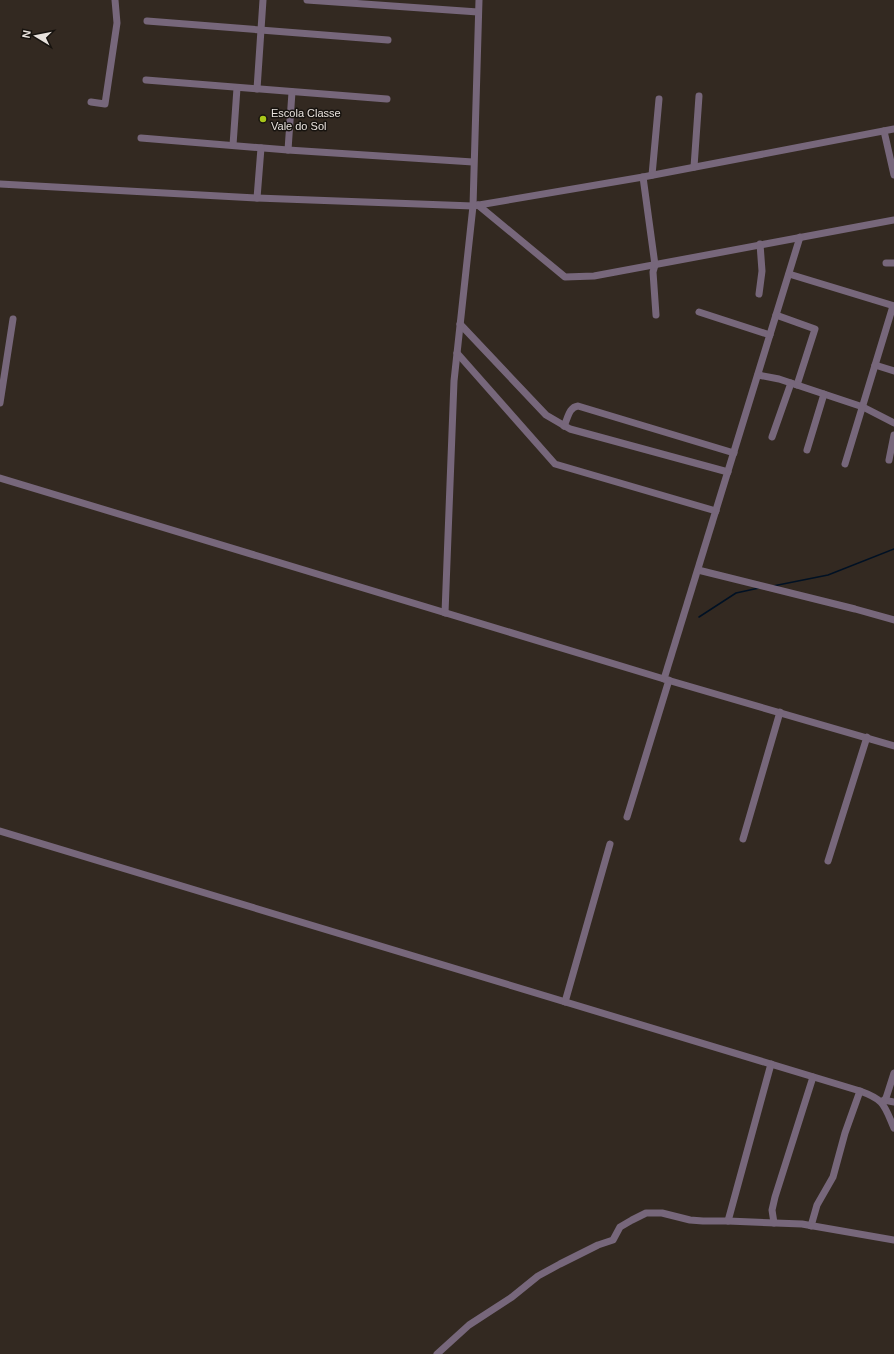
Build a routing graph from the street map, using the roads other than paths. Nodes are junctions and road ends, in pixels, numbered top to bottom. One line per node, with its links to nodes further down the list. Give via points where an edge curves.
1 (116, 0): 16 (street, via 117,23 105,104)
2 (263, 0): 7 (street)
3 (307, 0): 5 (street)
4 (479, 0): 5 (street)
5 (478, 12): 23 (street)
6 (147, 21): 7 (street)
7 (262, 30): 8 (street); 11 (street)
8 (388, 40)
9 (146, 80): 10 (street)
10 (237, 88): 11 (street); 20 (street)
11 (257, 89): 12 (street)
12 (292, 92): 14 (street); 22 (street)
13 (699, 96): 24 (street)
14 (387, 99)
15 (659, 99): 25 (street)
16 (91, 102)
17 (894, 129): 18 (street)
18 (884, 131): 24 (street); 26 (street)
19 (141, 138): 20 (street)
20 (233, 145): 21 (street)
21 (261, 148): 22 (street); 29 (street)
22 (288, 150): 23 (street)
23 (474, 162): 30 (street)
24 (694, 167): 25 (street)
25 (652, 175): 27 (street)
26 (894, 175)
27 (643, 177): 30 (street); 36 (street)
28 (0, 184): 29 (street)
29 (256, 198): 30 (street)
30 (476, 205): 36 (street, via 565,277 594,276); 44 (street)
31 (894, 220): 32 (street)
32 (800, 237): 33 (street); 37 (street)
33 (760, 244): 36 (street); 38 (street, via 762,271)
34 (886, 263): 35 (street)
35 (894, 263)
36 (655, 265): 41 (street, via 653,272)
37 (789, 274): 39 (street); 42 (street)
38 (759, 294)
39 (893, 306): 47 (street)
40 (699, 312): 45 (street)
41 (656, 315)
42 (776, 315): 45 (street); 50 (street, via 815,329)
43 (13, 319): 52 (street)
44 (460, 324): 46 (street); 55 (street, via 546,415)
45 (770, 335): 49 (street)
46 (457, 353): 64 (street, via 556,464); 66 (street)
47 (875, 365): 48 (street); 53 (street)
48 (894, 371)
49 (758, 375): 50 (street); 59 (street)
50 (794, 384): 51 (street); 57 (street)
51 (824, 394): 53 (street); 58 (street)
52 (0, 403)
53 (862, 407): 54 (street); 61 (street)
54 (894, 423)
55 (564, 426): 59 (street, via 572,409 578,406); 62 (street)
56 (894, 435): 60 (street)
57 (772, 437)
58 (807, 450)
59 (734, 453): 62 (street)
60 (890, 460)
61 (845, 464)
62 (728, 472): 64 (street)
63 (0, 478): 66 (street)
64 (716, 511): 65 (street)
65 (698, 570): 67 (street); 68 (street)
66 (445, 613): 68 (street)
67 (894, 620)
68 (666, 680): 69 (street); 72 (street)
69 (780, 712): 70 (street); 74 (street)
70 (867, 737): 71 (street); 76 (street)
71 (894, 746)
72 (627, 817)
73 (0, 831): 77 (street)
74 (743, 839)
75 (610, 844): 77 (street)
76 (828, 861)
77 (565, 1002): 78 (street)
78 (771, 1064): 80 (street); 85 (street)
79 (894, 1073): 82 (street)
80 (813, 1077): 81 (street); 86 (street, via 775,1197 772,1210)
81 (860, 1091): 82 (street); 87 (street, via 833,1177 817,1205)
82 (883, 1102): 83 (street); 84 (street)
83 (894, 1102)
84 (894, 1128)
85 (728, 1221): 86 (street); 89 (street, via 690,1220 662,1212 646,1213 620,1227 613,1240 538,1276 512,1297 469,1325)
86 (774, 1223): 87 (street)
87 (811, 1226): 88 (street)
88 (894, 1240)
89 (437, 1354)

